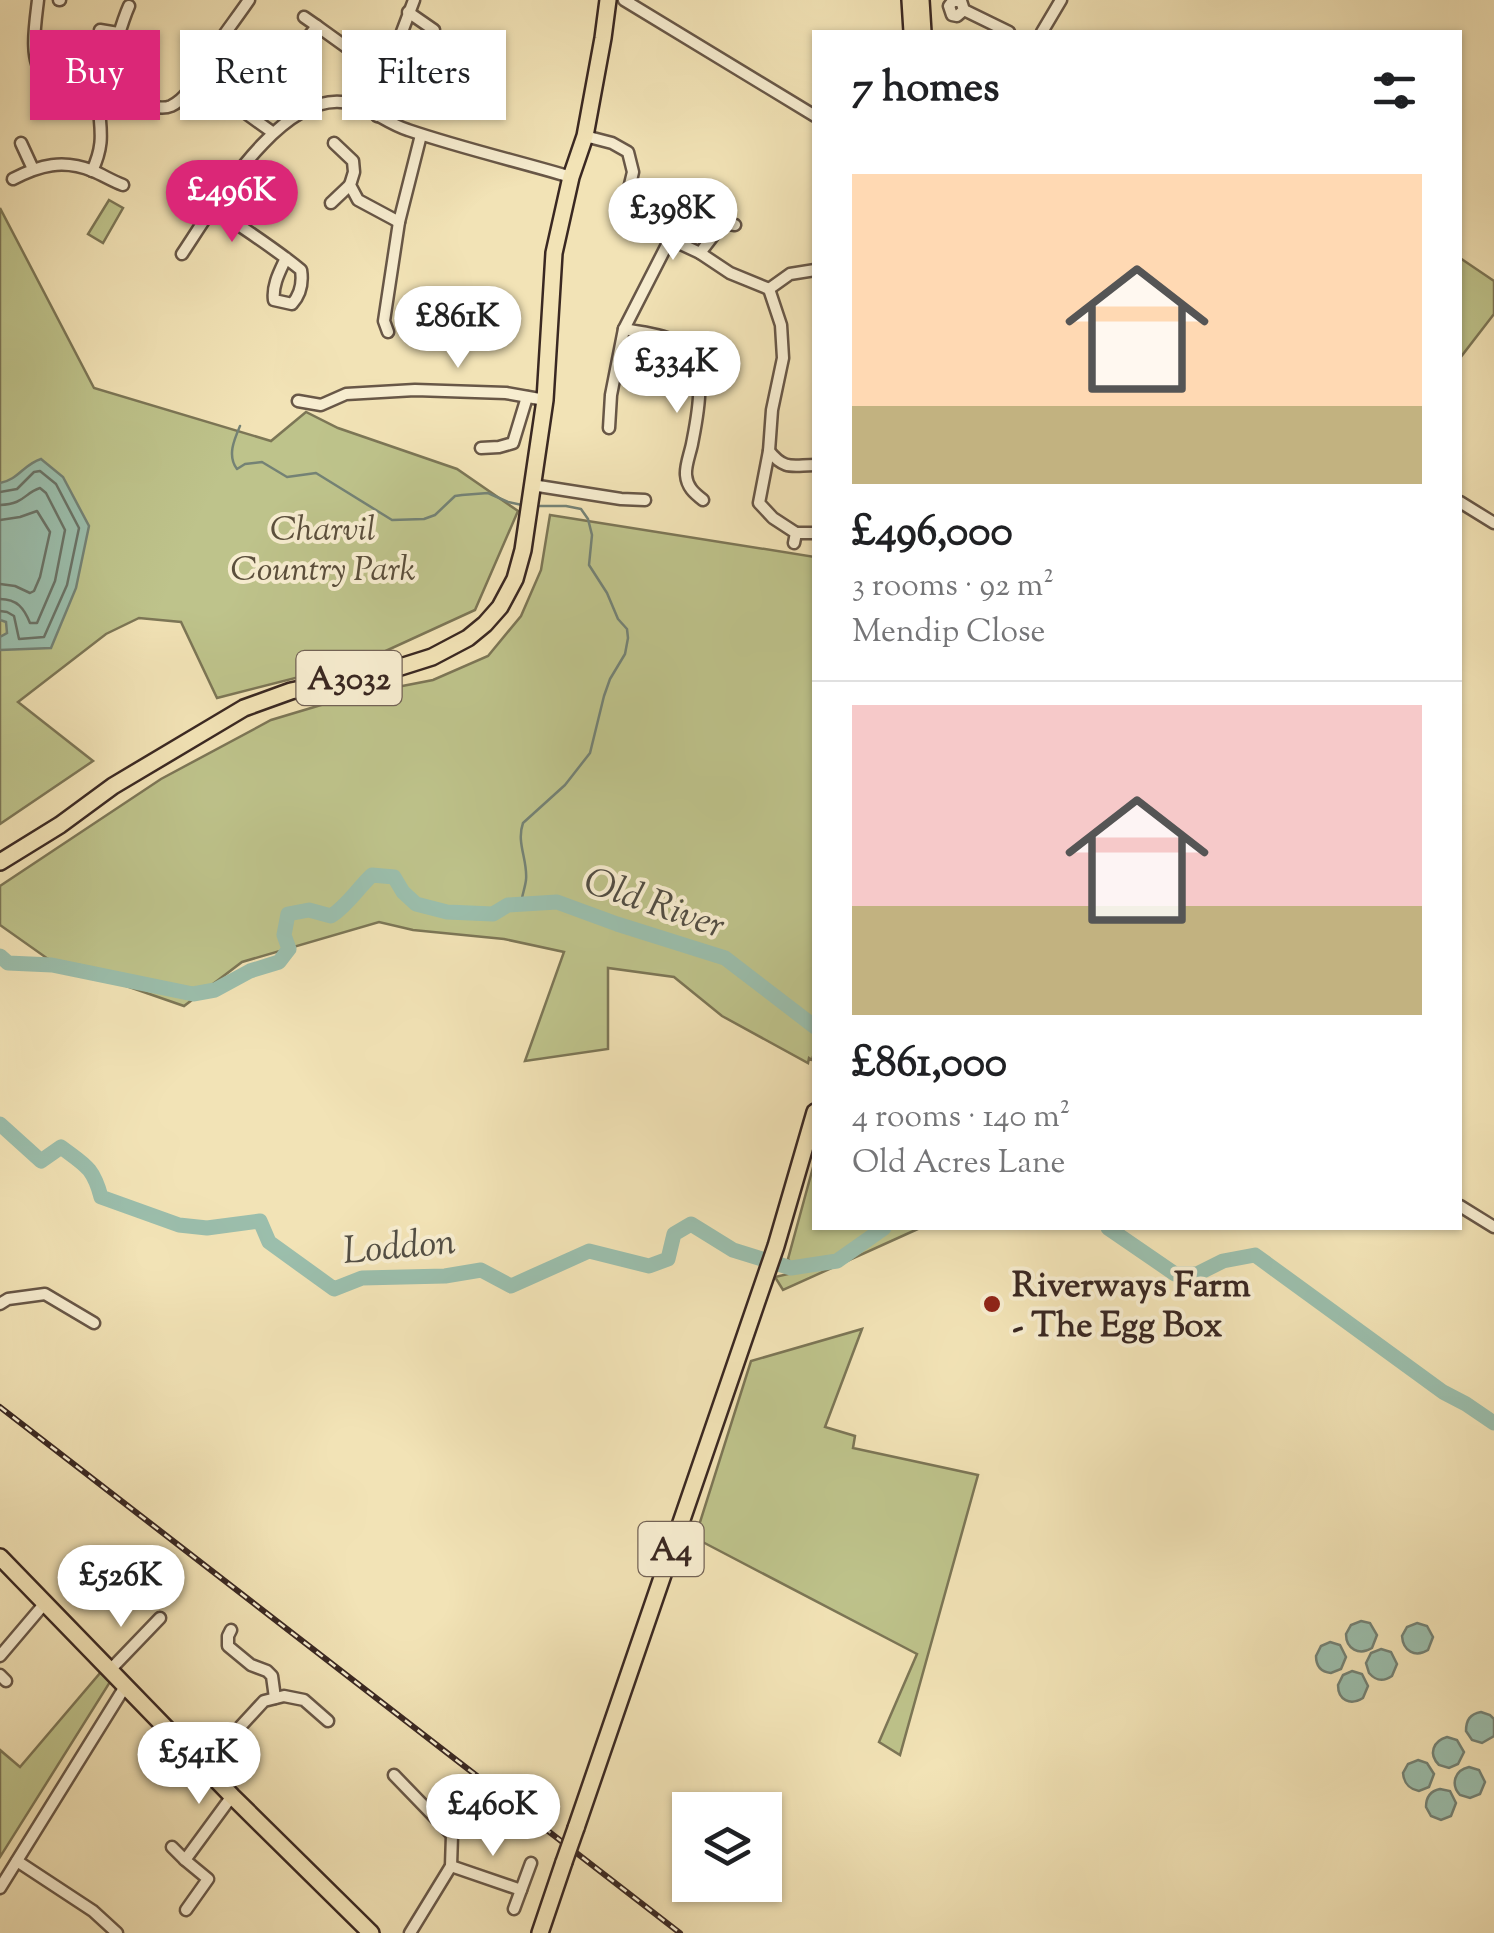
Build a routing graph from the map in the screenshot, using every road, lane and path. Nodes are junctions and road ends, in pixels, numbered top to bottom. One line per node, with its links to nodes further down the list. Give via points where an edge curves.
1 (38, 0): 13 (street)
2 (249, 0): 23 (street, via 194,84)
3 (414, 0): 11 (street)
4 (608, 0): 30 (main road, A3032)
5 (624, 0): 24 (street)
6 (910, 0): 17 (main road)
7 (920, 0): 18 (main road)
8 (1061, 0): 20 (street)
9 (129, 6): 14 (street)
10 (964, 10): 19 (street)
11 (408, 12): 15 (street); 16 (street)
12 (304, 17): 21 (street, via 313,31)
13 (35, 30)
14 (119, 30)
15 (402, 30)
16 (434, 30)
17 (912, 30)
18 (923, 30)
19 (1005, 30)
20 (1043, 30)
21 (342, 45)
22 (342, 103): 28 (street, via 303,112)
23 (160, 107)
24 (812, 114)
25 (101, 120): 34 (street, via 100,154)
26 (255, 120): 28 (street)
27 (385, 120): 29 (street)
28 (272, 132): 40 (street)
29 (421, 134): 35 (street); 42 (street)
30 (585, 136): 35 (main road, A3032); 43 (street, via 628,152 628,197)
31 (21, 142): 33 (street)
32 (334, 143): 38 (street, via 353,161)
33 (33, 169): 34 (street, via 59,163); 36 (street)
34 (92, 170): 37 (street)
35 (571, 177): 54 (main road, A3032, via 554,252)
36 (13, 179)
37 (123, 184)
38 (350, 185): 39 (street); 42 (street, via 358,200)
39 (331, 202)
40 (213, 208): 45 (street); 46 (street)
41 (714, 210): 44 (street, via 729,224)
42 (400, 222): 50 (street, via 386,327)
43 (670, 239): 44 (street); 49 (street)
44 (700, 253): 48 (street)
45 (182, 254)
46 (286, 258)
47 (812, 270): 48 (street, via 790,274)
48 (769, 289): 58 (street, via 789,358 772,410)
49 (624, 330): 52 (street, via 668,338); 56 (street, via 606,395)
50 (374, 332)
51 (708, 348): 52 (street)
52 (694, 357): 62 (street, via 698,413 687,440 686,473 690,489)
53 (528, 397): 54 (street); 55 (street, via 415,390 346,394 321,405); 57 (street, via 512,443)
54 (545, 400): 60 (main road, A3032)
55 (298, 401)
56 (609, 428)
57 (482, 448)
58 (770, 451): 59 (street, via 787,466); 65 (street, via 759,503 795,538)
59 (812, 465)
60 (531, 490): 61 (street, via 621,505); 66 (main road, A3032, via 515,579 500,607 468,638 390,670 260,700)
61 (644, 500)
62 (703, 500)
63 (1462, 503): 64 (street)
64 (1494, 523)
65 (812, 534)
66 (0, 862)
67 (812, 1122): 96 (main road, A4, bridge, via 768,1270)
68 (1462, 1207): 69 (street)
69 (1494, 1227)
70 (0, 1304): 71 (street, via 45,1294)
71 (94, 1323)
72 (0, 1557): 73 (main road)
73 (45, 1603): 76 (street); 77 (main road)
74 (160, 1618): 77 (street)
75 (232, 1630): 79 (street, via 228,1646 272,1676)
76 (0, 1656)
77 (111, 1669): 78 (main road)
78 (126, 1685): 81 (main road); 85 (street)
79 (275, 1698): 80 (street, via 304,1700); 81 (street)
80 (328, 1721)
81 (205, 1765): 83 (main road)
82 (396, 1782): 88 (street, via 452,1834)
83 (232, 1796): 86 (street); 93 (main road)
84 (172, 1847): 86 (street)
85 (17, 1860): 89 (street); 94 (street)
86 (185, 1860): 92 (street, via 208,1879)
87 (531, 1863): 90 (street)
88 (451, 1866): 90 (street); 95 (street)
89 (0, 1888)
90 (521, 1890): 91 (street)
91 (514, 1909)
92 (186, 1910)
93 (366, 1931)
94 (117, 1933)
95 (410, 1933)
96 (540, 1933)

